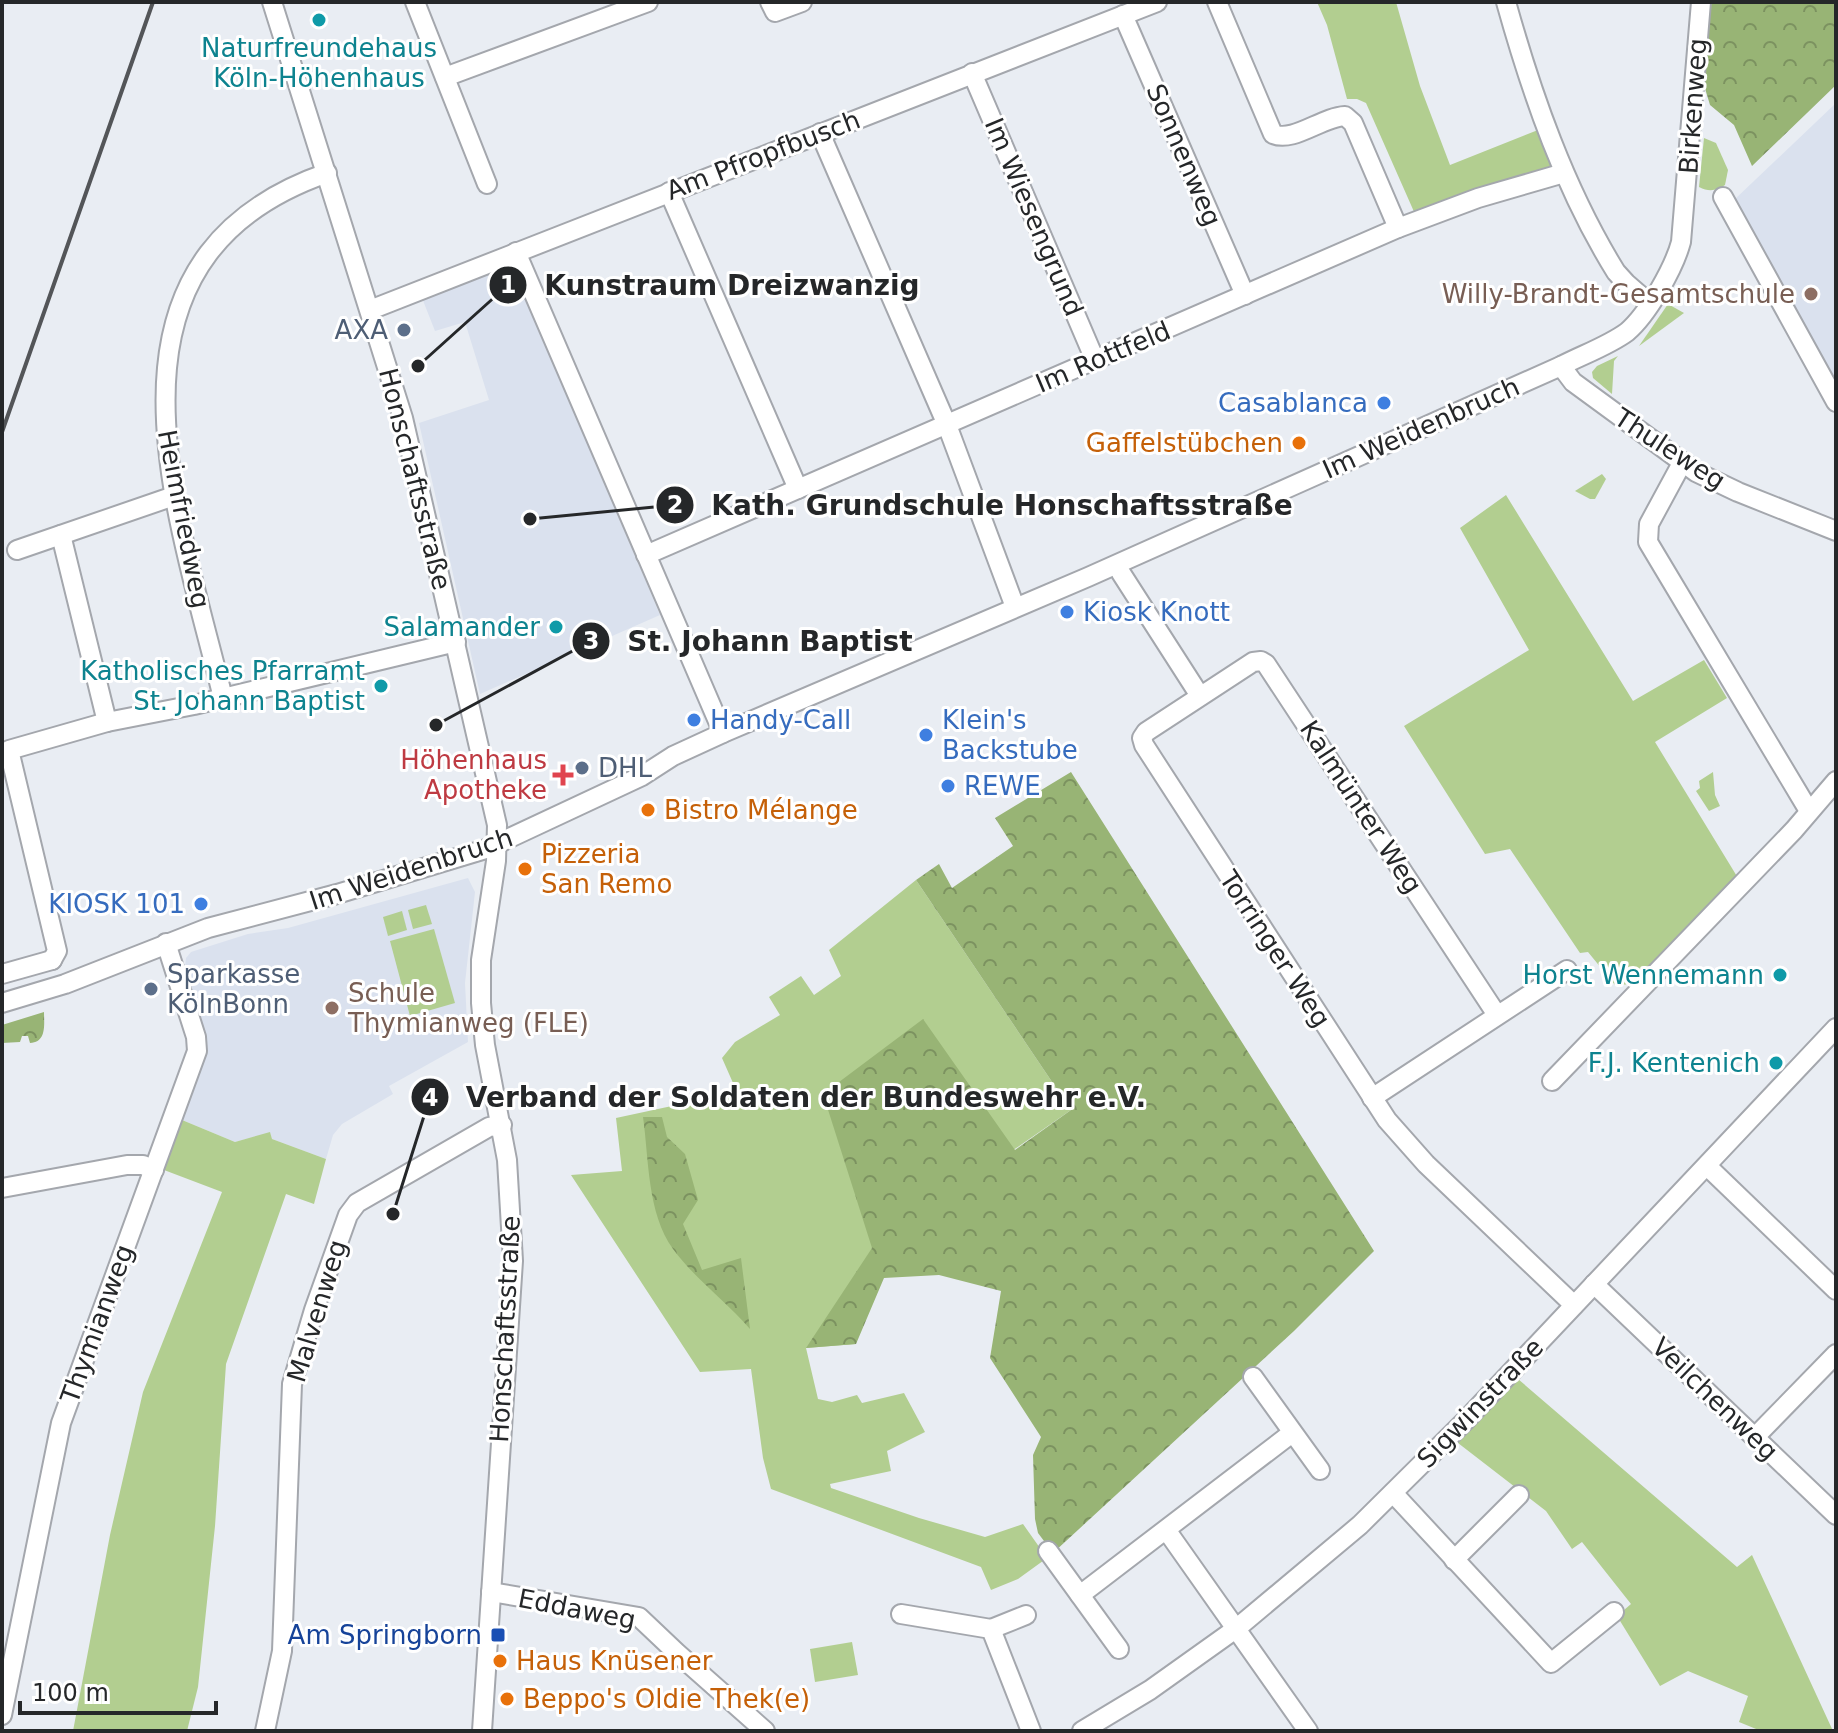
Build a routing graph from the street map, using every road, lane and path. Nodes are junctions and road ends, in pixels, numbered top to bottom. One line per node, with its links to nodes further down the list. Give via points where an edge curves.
1 (272, 2): 14 (street, Honschaftsstraße)
2 (415, 2): 12 (street)
3 (648, 2): 12 (street)
4 (770, 2): 5 (street, via 775,12)
5 (802, 2)
6 (1157, 2): 10 (street, Am Pfropfbusch)
7 (1217, 2): 20 (street, via 1273,134 1287,137 1333,116 1345,116 1353,123)
8 (1506, 2): 15 (street)
9 (1701, 2): 19 (street, Birkenweg)
10 (1123, 15): 11 (street, Am Pfropfbusch); 22 (street, Sonnenweg)
11 (972, 73): 13 (street, Am Pfropfbusch); 25 (street, Im Wiesengrund)
12 (445, 77): 16 (street)
13 (820, 133): 17 (street, Am Pfropfbusch); 28 (street)
14 (327, 173): 24 (street, Honschaftsstraße); 31 (street, Heimfriedweg, via 250,211 228,230 191,281 170,344 165,383)
15 (1564, 173): 20 (street, Im Rottfeld); 23 (street, via 1616,272)
16 (487, 184)
17 (669, 192): 21 (street, Am Pfropfbusch); 30 (street)
18 (1723, 197): 27 (street)
19 (1685, 209): 23 (street, Im Weidenbruch, via 1678,251)
20 (1398, 228): 22 (street, Im Rottfeld)
21 (516, 252): 24 (street, Am Pfropfbusch); 35 (street)
22 (1245, 295): 25 (street, Im Rottfeld)
23 (1649, 303): 26 (street, Im Weidenbruch, via 1620,336)
24 (370, 310): 38 (street, Honschaftsstraße, via 403,418)
25 (1095, 360): 28 (street, Im Rottfeld)
26 (1561, 366): 29 (street, Thuleweg, via 1573,382); 37 (street, Im Weidenbruch)
27 (1836, 402)
28 (947, 425): 30 (street, Im Rottfeld); 37 (street)
29 (1682, 463): 32 (street, Thuleweg, via 1724,486); 44 (street, via 1649,524 1648,542)
30 (798, 489): 35 (street, Im Rottfeld)
31 (174, 496): 33 (street); 40 (street, Heimfriedweg)
32 (1836, 531)
33 (61, 535): 34 (street); 41 (street)
34 (17, 550)
35 (646, 555): 42 (street)
36 (1121, 573): 39 (street)
37 (1015, 607): 42 (street, Im Weidenbruch)
38 (456, 642): 40 (street); 45 (street, Honschaftsstraße)
39 (1200, 696): 52 (street, Kalmünter Weg, via 1253,662 1266,664); 55 (street, Torringer Weg, via 1146,732 1144,745)
40 (223, 698): 41 (street)
41 (107, 722): 47 (street, via 9,750 57,951)
42 (723, 733): 45 (street, Im Weidenbruch)
43 (1836, 781): 44 (street)
44 (1809, 811): 54 (street)
45 (497, 845): 46 (street, Im Weidenbruch); 56 (street, Honschaftsstraße, via 481,981 485,1045)
46 (166, 943): 50 (street, Im Weidenbruch); 58 (street, Thymianweg, via 197,1051)
47 (52, 960): 49 (street); 50 (street)
48 (1567, 970): 52 (street)
49 (2, 974)
50 (65, 984): 51 (street, Im Weidenbruch)
51 (2, 1003)
52 (1497, 1015): 55 (street)
53 (1836, 1028): 57 (street, Sigwinstraße)
54 (1552, 1081)
55 (1372, 1098): 62 (street, Torringer Weg, via 1426,1164)
56 (502, 1125): 74 (street, Honschaftsstraße, via 511,1196 512,1290); 83 (street, Malvenweg, via 489,1127 357,1203 343,1227 292,1384 282,1651)
57 (1707, 1166): 60 (street, Sigwinstraße); 61 (street)
58 (154, 1170): 59 (street, via 127,1165); 82 (street, Thymianweg, via 61,1423)
59 (2, 1188)
60 (1594, 1284): 62 (street, Sigwinstraße); 66 (street, Veilchenweg)
61 (1836, 1290)
62 (1574, 1305): 68 (street, Sigwinstraße)
63 (1836, 1354): 66 (street)
64 (1253, 1377): 65 (street)
65 (1292, 1433): 67 (street); 71 (street)
66 (1755, 1437): 70 (street, Veilchenweg)
67 (1320, 1470)
68 (1393, 1493): 73 (street); 79 (street, Sigwinstraße)
69 (1519, 1495): 73 (street)
70 (1836, 1515)
71 (1167, 1531): 75 (street); 79 (street)
72 (1048, 1551): 75 (street)
73 (1454, 1560): 76 (street, via 1551,1663)
74 (491, 1592): 84 (street, Honschaftsstraße); 85 (street, Eddaweg, via 639,1617)
75 (1080, 1595): 81 (street)
76 (1614, 1612)
77 (901, 1614): 80 (street)
78 (1026, 1615): 80 (street)
79 (1237, 1628): 87 (street, Sigwinstraße); 88 (street)
80 (991, 1629): 86 (street)
81 (1119, 1649)
82 (2, 1715)
83 (265, 1731)
84 (482, 1731)
85 (765, 1731)
86 (1031, 1731)
87 (1082, 1731)
88 (1308, 1731)

